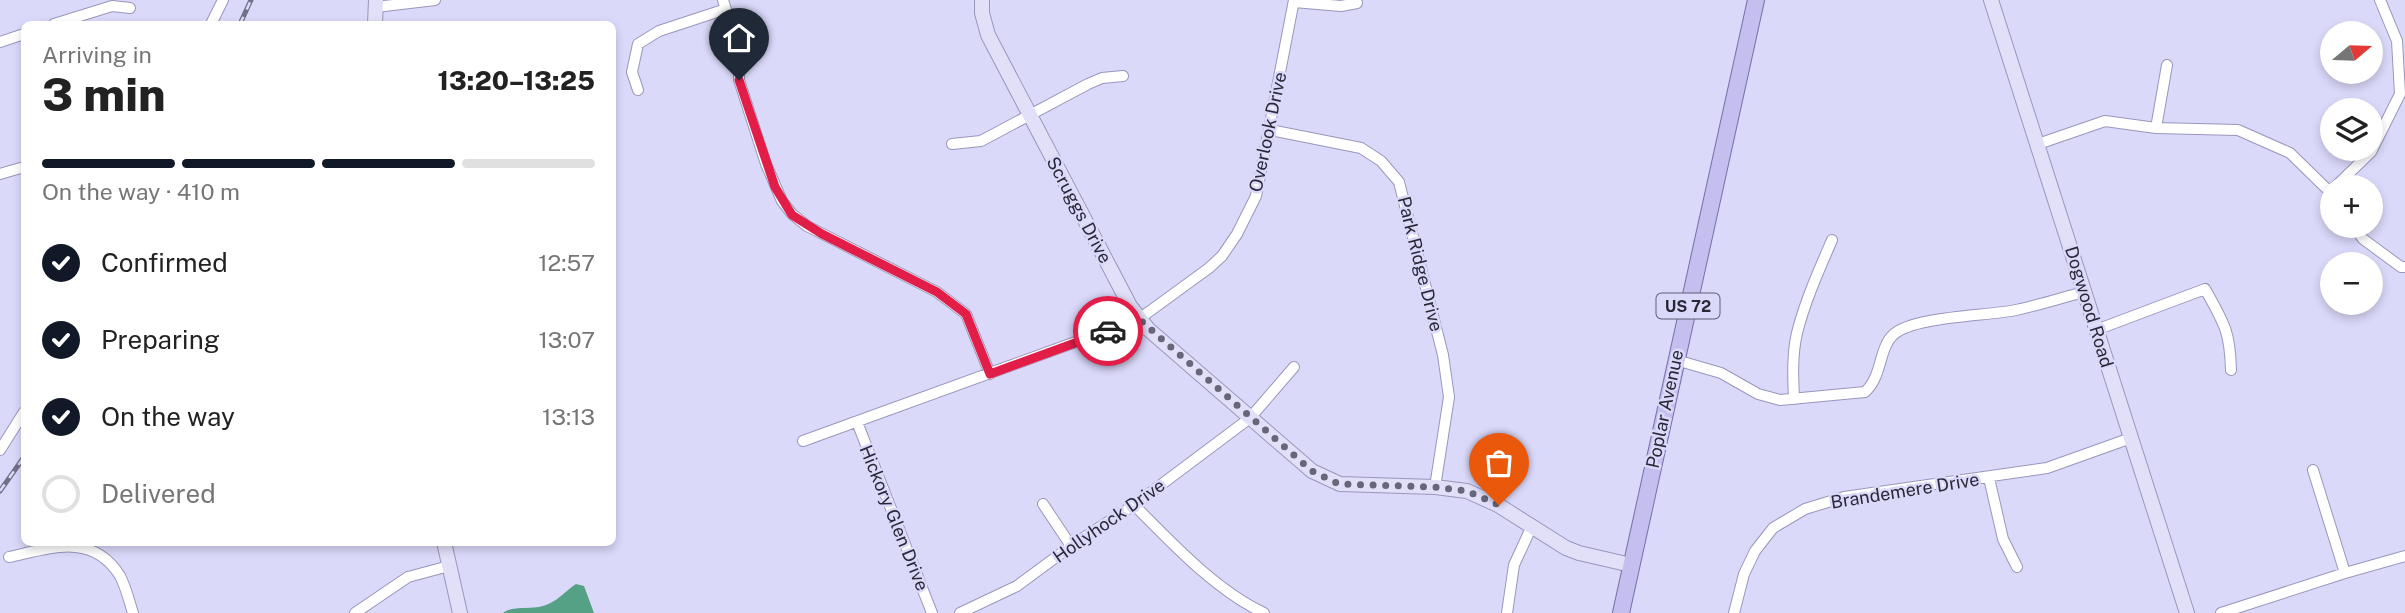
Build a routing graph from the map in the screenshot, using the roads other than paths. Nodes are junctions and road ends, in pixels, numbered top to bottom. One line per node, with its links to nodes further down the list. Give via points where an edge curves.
1 (223, 0): 13 (street)
2 (436, 0): 8 (street)
3 (982, 0): 21 (street, Scruggs Drive, via 989,35)
4 (1756, 0): 36 (main road, Poplar Avenue / US 72)
5 (1991, 0): 25 (street, Dogwood Road)
6 (2380, 0): 20 (street, via 2397,41)
7 (1294, 1): 9 (street, via 1330,6); 23 (street, Overlook Drive)
8 (376, 3): 14 (street)
9 (1357, 3)
10 (724, 4): 19 (street, via 638,44 632,72); 39 (street, via 739,51 739,80 766,164 792,215 937,292 966,314)
11 (130, 8): 12 (street, via 112,6)
12 (64, 21)
13 (212, 21)
14 (375, 21)
15 (21, 35): 16 (street)
16 (0, 42)
17 (2167, 65): 22 (street)
18 (1123, 76): 21 (street, via 1102,78)
19 (638, 90)
20 (2403, 94): 28 (street, via 2371,152)
21 (1030, 116): 24 (street, via 981,141); 34 (street, Scruggs Drive)
22 (2156, 128): 25 (street, via 2105,121); 29 (street, via 2238,130 2290,153)
23 (1270, 130): 34 (street, Overlook Drive, via 1256,195 1227,249 1200,277); 49 (street, Park Ridge Drive, via 1361,148 1381,161 1399,182 1450,397)
24 (952, 144)
25 (2038, 144): 33 (street, Dogwood Road)
26 (21, 168): 27 (street)
27 (0, 174)
28 (2349, 175)
29 (2320, 180)
30 (2362, 238): 32 (street)
31 (1832, 240): 40 (street, via 1797,334)
32 (2405, 267)
33 (2084, 292): 35 (street, Dogwood Road); 40 (street, via 1903,330 1892,335 1875,383 1865,392)
34 (1139, 319): 39 (street, Overlook Drive); 42 (street, Scruggs Drive)
35 (2096, 330): 38 (street, via 2205,289 2230,338); 44 (street, Dogwood Road)
36 (1676, 360): 40 (street, via 1721,373 1758,394); 57 (main road, Poplar Avenue / US 72)
37 (1294, 368): 42 (street, Hollyhock Drive)
38 (2231, 370)
39 (990, 374): 43 (street, Overlook Drive)
40 (1794, 399)
41 (21, 417): 46 (street)
42 (1250, 418): 49 (street, Scruggs Drive, via 1312,471 1339,484); 51 (street, Hollyhock Drive)
43 (857, 422): 45 (street, Overlook Drive); 65 (street, Hickory Glen Drive)
44 (2131, 439): 48 (street, Brandemere Drive, via 2047,468); 71 (street, Dogwood Road)
45 (803, 442)
46 (0, 450)
47 (2313, 470): 60 (street)
48 (1989, 478): 59 (street, via 2003,539); 70 (street, Brandemere Drive, via 1844,497 1805,509 1773,528 1755,551)
49 (1435, 487): 52 (street, Scruggs Drive, via 1467,491 1499,505)
50 (1043, 505): 54 (street)
51 (1134, 505): 54 (street, Hollyhock Drive); 61 (street)
52 (1531, 528): 57 (street, Scruggs Drive, via 1579,553); 68 (street, via 1517,554)
53 (445, 546): 58 (street)
54 (1071, 546): 66 (street, Hollyhock Drive, via 1017,586)
55 (2405, 556): 60 (street)
56 (9, 557): 62 (street, via 59,546 87,547 121,577)
57 (1631, 565): 69 (main road, Poplar Avenue / US 72)
58 (449, 566): 63 (street, via 408,577); 64 (street)
59 (2017, 567)
60 (2345, 573): 72 (street)
61 (1243, 609): 67 (street)
62 (132, 613)
63 (355, 613)
64 (460, 613)
65 (932, 613)
66 (960, 613)
67 (1264, 613)
68 (1507, 613)
69 (1621, 613)
70 (1734, 613)
71 (2187, 613)
72 (2221, 613)

